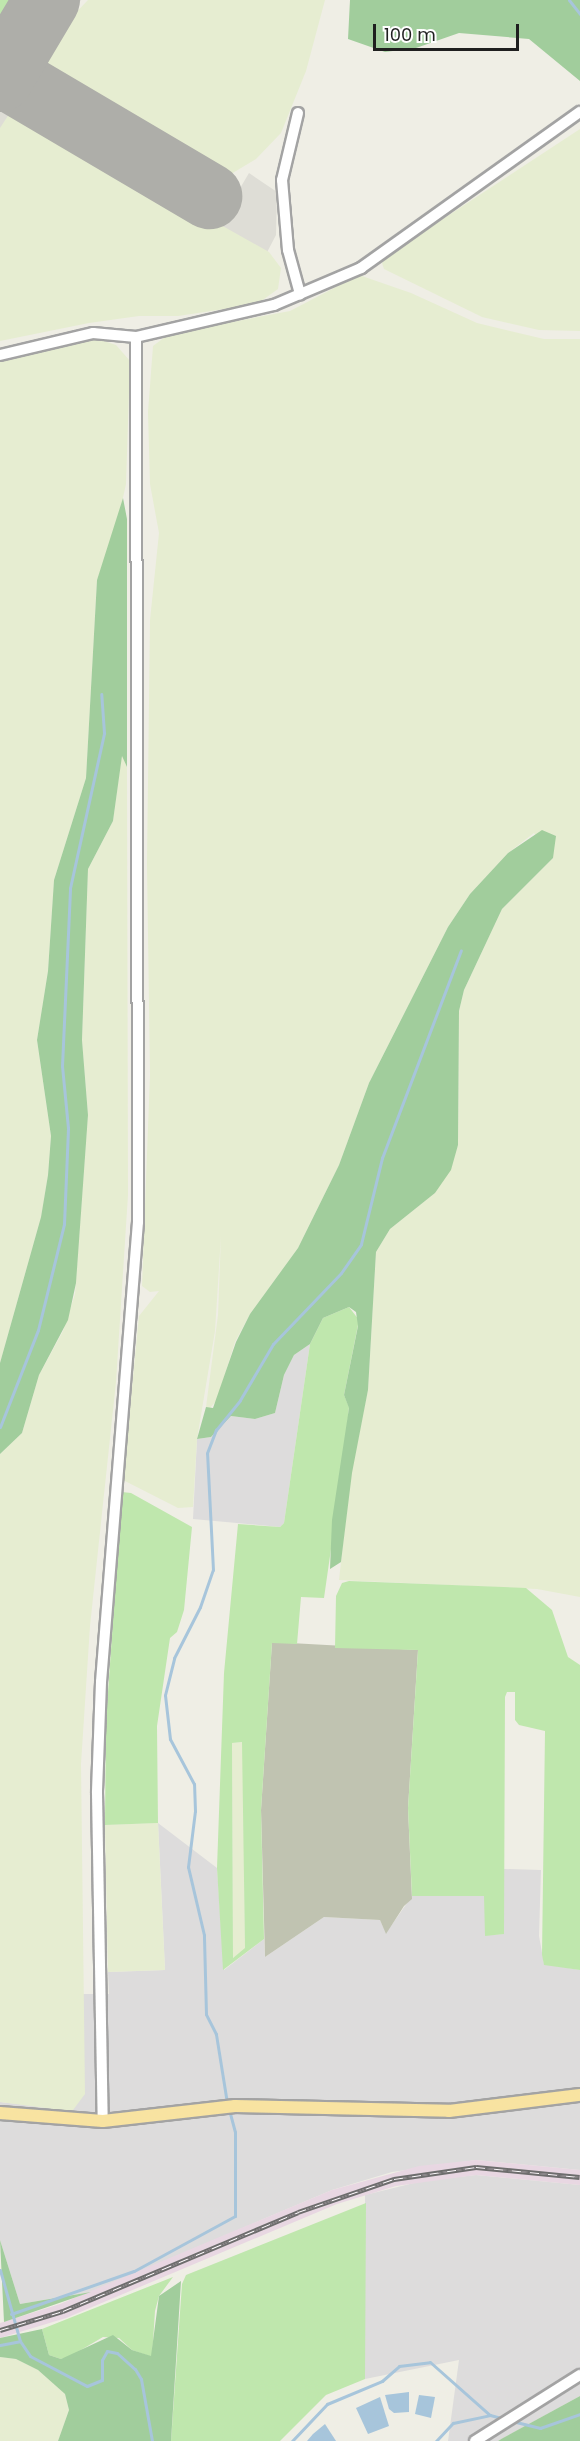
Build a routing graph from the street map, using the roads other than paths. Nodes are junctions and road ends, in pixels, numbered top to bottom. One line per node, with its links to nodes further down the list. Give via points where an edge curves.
1 (298, 112): 3 (street, via 282,180 288,250)
2 (580, 112): 3 (street, via 361,268)
3 (300, 294): 4 (street, via 274,305)
4 (136, 337): 5 (street, via 93,333); 8 (street, via 138,1222 100,1704 97,1793)
5 (0, 355)
6 (580, 2095): 8 (main road, via 449,2111 235,2106)
7 (0, 2113): 8 (main road)
8 (103, 2121)
9 (580, 2375): 10 (street)
10 (475, 2441)

